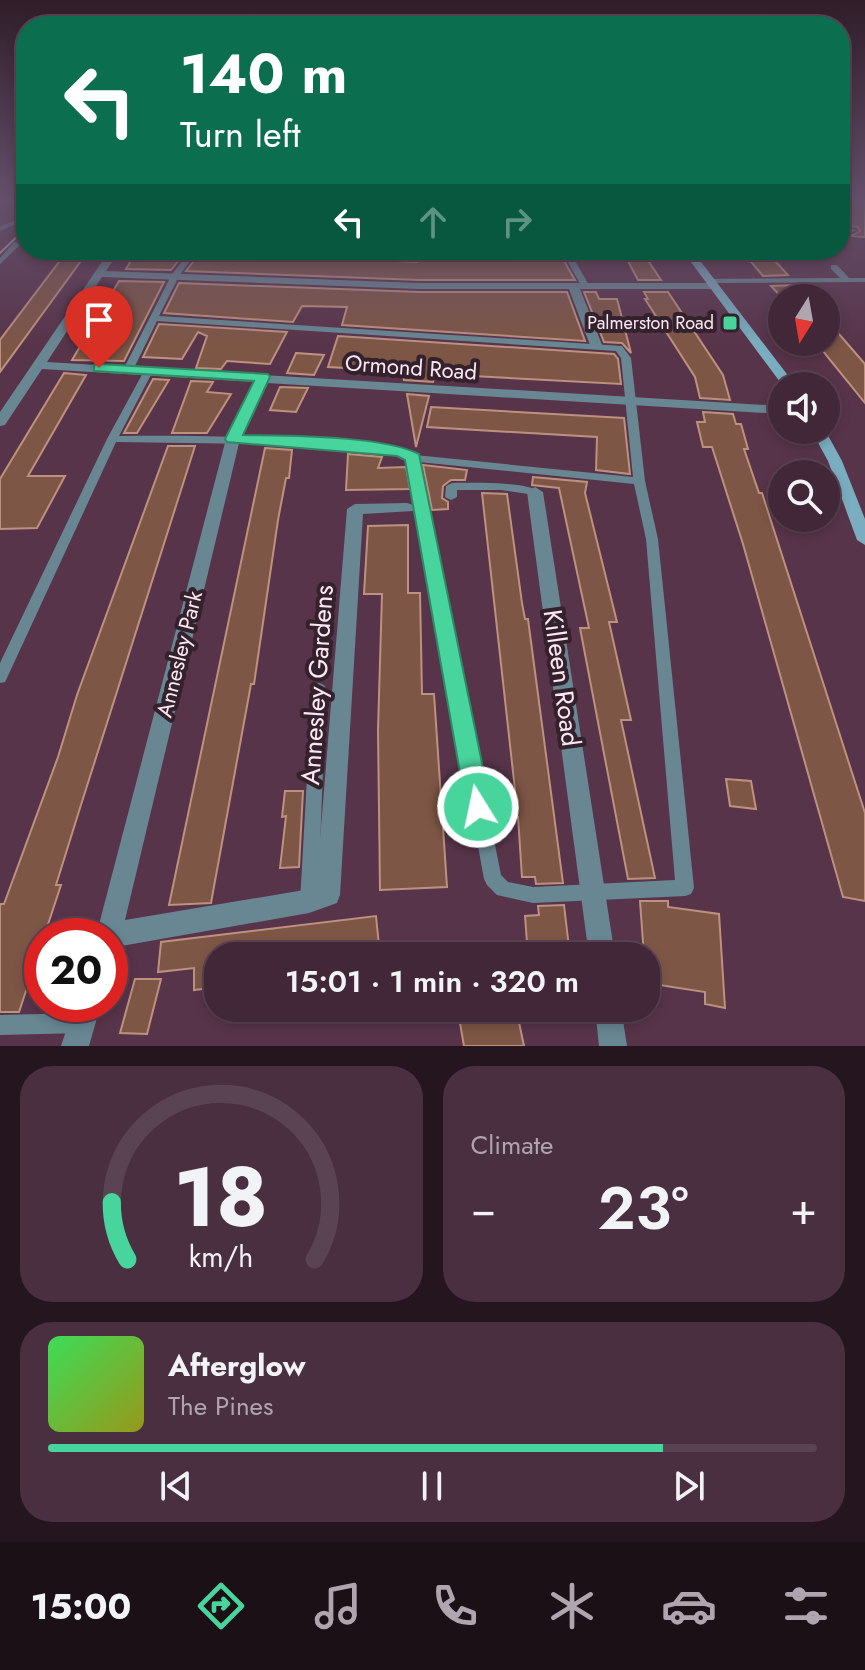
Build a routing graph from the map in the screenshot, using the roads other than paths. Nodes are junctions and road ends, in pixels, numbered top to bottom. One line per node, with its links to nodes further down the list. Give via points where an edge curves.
1 (109, 260): 6 (street)
2 (187, 260): 7 (lane)
3 (570, 260): 11 (lane)
4 (694, 260): 10 (street)
5 (834, 267): 9 (lane)
6 (100, 274): 7 (street); 14 (street)
7 (175, 276): 11 (street); 12 (lane)
8 (865, 280): 9 (lane)
9 (848, 281): 10 (lane)
10 (712, 284): 11 (street); 17 (street)
11 (580, 287): 13 (street)
12 (154, 318): 13 (lane); 15 (lane)
13 (596, 345): 19 (lane, via 619,348 626,358)
14 (38, 365): 15 (street, Ormond Road); 21 (street)
15 (128, 370): 16 (street, Ormond Road)
16 (148, 371): 18 (street, Ormond Road); 22 (lane)
17 (779, 372)
18 (263, 377): 19 (street, Ormond Road); 23 (street, Annesley Park)
19 (632, 401): 20 (street, Ormond Road); 26 (lane)
20 (768, 409)
21 (0, 422)
22 (112, 439): 23 (lane); 31 (lane)
23 (233, 439): 25 (lane, via 314,442 401,452); 35 (street, Annesley Park)
24 (826, 444): 30 (street)
25 (413, 458): 26 (lane); 33 (lane, via 493,879 516,894)
26 (639, 481): 33 (lane, via 652,539 685,888)
27 (535, 492): 28 (lane, Killeen Road, via 452,486); 33 (street, Killeen Road)
28 (451, 497)
29 (407, 508): 34 (street, Annesley Gardens, via 355,509 328,895)
30 (865, 540)
31 (0, 678)
32 (319, 689): 34 (lane)
33 (594, 892): 37 (street, Killeen Road)
34 (309, 902): 36 (street)
35 (113, 918)
36 (128, 932)
37 (600, 942)
38 (610, 1022): 41 (street)
39 (82, 1024): 40 (lane)
40 (0, 1025)
41 (613, 1046)

